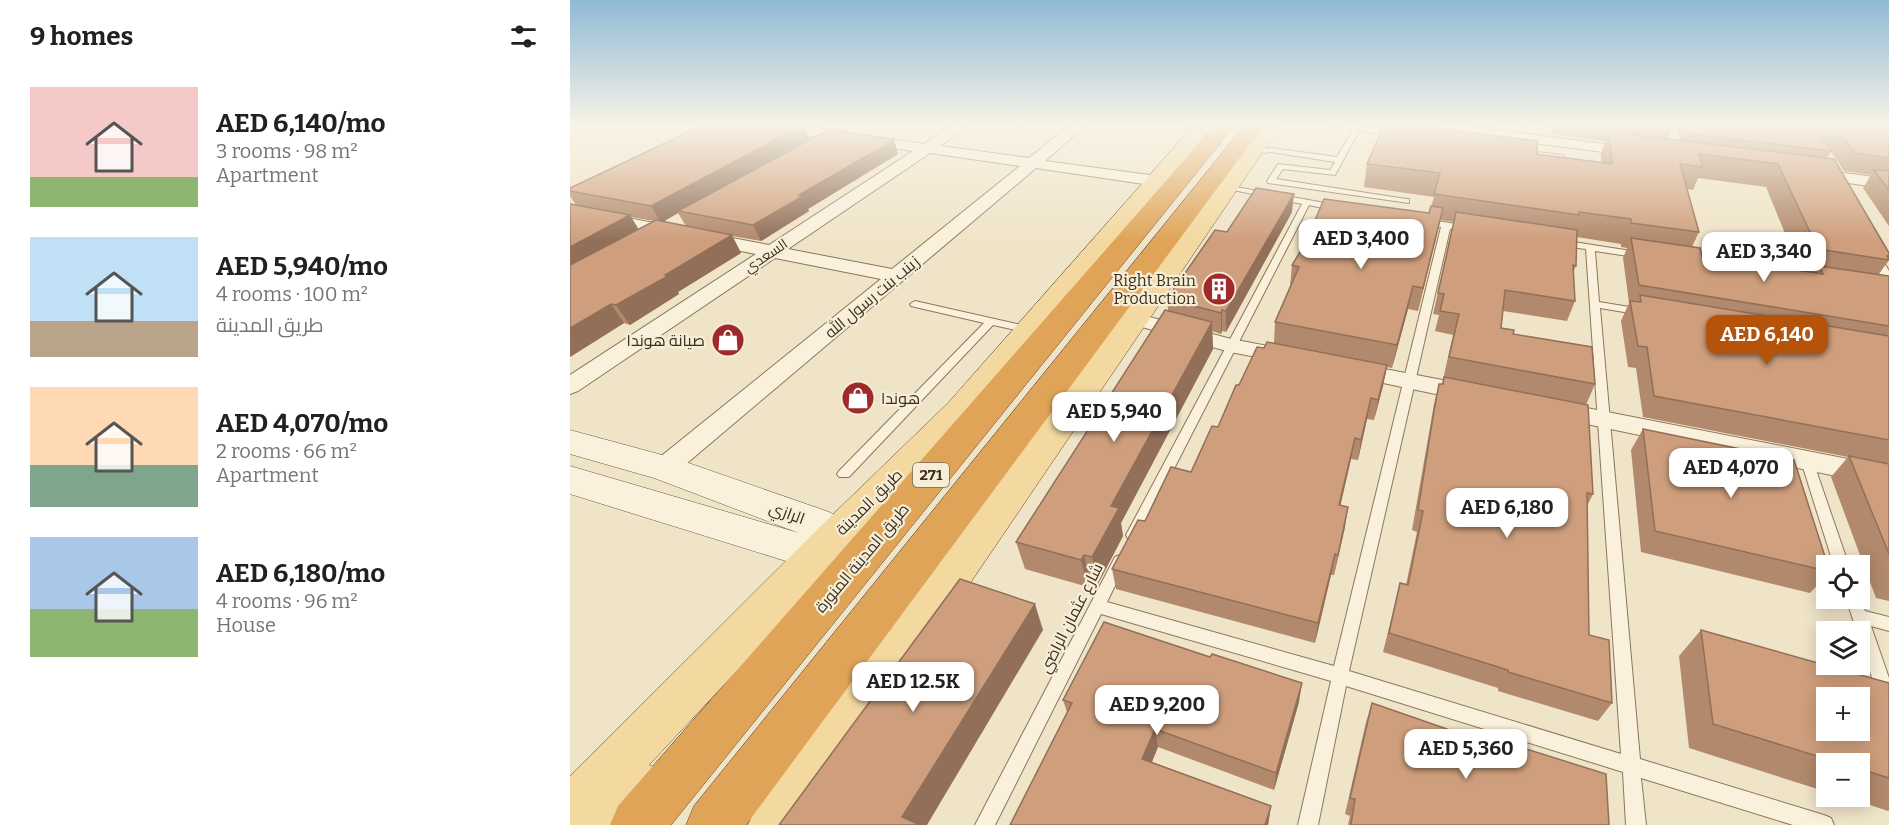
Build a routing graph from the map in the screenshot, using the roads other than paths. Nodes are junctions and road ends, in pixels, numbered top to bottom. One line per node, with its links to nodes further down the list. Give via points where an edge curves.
1 (905, 164): 30 (street, السعدي)
2 (1029, 164): 3 (street)
3 (1033, 164): 13 (street); 32 (street, زينب بنت رسول الله)
4 (1177, 164): 13 (main road, طريق المدينة)
5 (1184, 164): 55 (highway, طريق المدينة المنورة / 271)
6 (1240, 164): 35 (main road)
7 (1243, 164): 15 (main road)
8 (1337, 164): 17 (lane, via 1332,173 1281,166 1271,181)
9 (1565, 164): 11 (lane)
10 (1830, 171): 12 (street); 14 (street); 16 (street)
11 (1573, 172)
12 (1804, 173)
13 (1157, 181): 40 (main road, طريق المدينة)
14 (1889, 184)
15 (1228, 187): 18 (lane); 35 (main road)
16 (1839, 196)
17 (1406, 201)
18 (1306, 204): 19 (lane); 41 (lane, شارع عثمان الراضي)
19 (1341, 209)
20 (570, 212): 26 (street)
21 (684, 219): 26 (street)
22 (1411, 220): 23 (lane)
23 (1446, 225): 25 (lane); 42 (lane)
24 (1856, 227): 33 (street)
25 (1479, 230)
26 (664, 231): 28 (street); 30 (street)
27 (1546, 240): 29 (lane)
28 (643, 242)
29 (1590, 247): 31 (lane); 37 (lane)
30 (773, 251): 32 (street); 43 (street, السعدي)
31 (1648, 256)
32 (897, 276): 49 (street, زينب بنت رسول الله)
33 (1883, 290): 34 (lane)
34 (1889, 293)
35 (1133, 303): 41 (street); 60 (highway, 271); 69 (main road)
36 (915, 304): 39 (lane)
37 (1595, 304): 38 (lane); 46 (lane)
38 (1654, 314)
39 (991, 321): 40 (lane); 50 (lane)
40 (1030, 330): 53 (main road, طريق المدينة, via 960,411)
41 (1230, 345): 42 (street); 56 (lane, شارع عثمان الراضي)
42 (1410, 381): 44 (street); 61 (lane)
43 (570, 387)
44 (1490, 397)
45 (1536, 406): 46 (street)
46 (1604, 420): 48 (street); 63 (lane)
47 (574, 447): 49 (street, الرازي)
48 (1807, 461): 51 (street); 54 (lane)
49 (664, 468): 53 (street, الرازي, via 815,523)
50 (844, 474)
51 (1889, 477)
52 (570, 480): 53 (street, الرازي, via 802,550)
53 (837, 535): 64 (main road, طريق المدينة, via 594,775)
54 (1838, 555)
55 (822, 604): 65 (main road); 66 (highway, طريق المدينة المنورة / 271)
56 (1097, 606): 61 (lane); 70 (lane, شارع عثمان الراضي)
57 (1857, 609): 58 (lane)
58 (1859, 616): 59 (lane); 62 (lane)
59 (1889, 624)
60 (859, 636): 67 (highway, 271); 68 (highway)
61 (1340, 676): 63 (lane); 71 (lane)
62 (1889, 702)
63 (1631, 766): 72 (lane); 73 (lane)
64 (570, 815)
65 (607, 825)
66 (637, 825)
67 (713, 825)
68 (729, 825)
69 (775, 825)
70 (985, 825)
71 (1308, 825)
72 (1636, 825)
73 (1824, 825)

